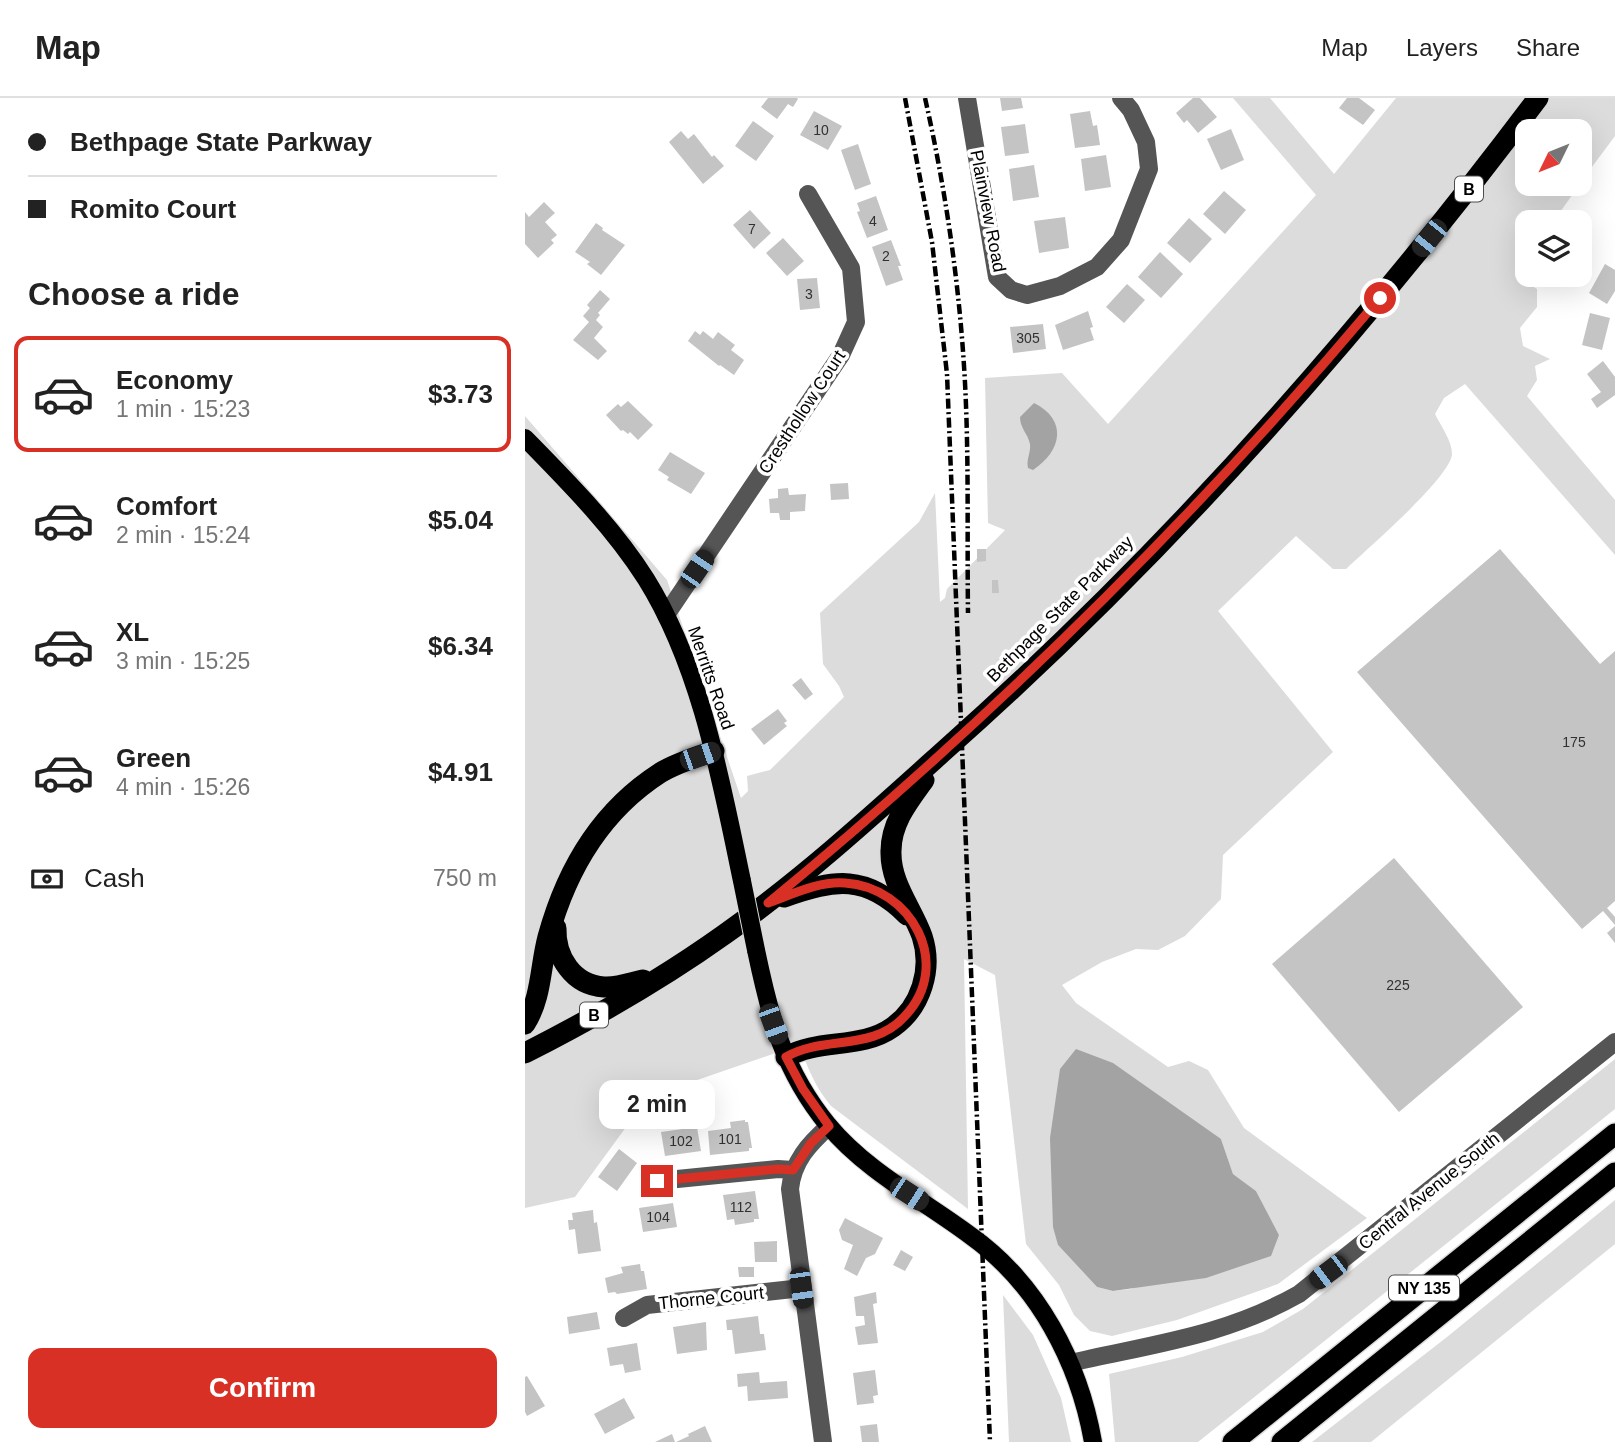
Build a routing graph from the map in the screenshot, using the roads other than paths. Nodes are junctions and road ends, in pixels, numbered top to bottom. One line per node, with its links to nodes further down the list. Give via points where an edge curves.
1 (967, 98): 2 (street, Plainview Road, via 997,277 1011,290 1027,295 1060,286 1097,267 1121,240 1149,169 1146,142)
2 (1121, 98)
3 (1538, 98): 7 (highway, Bethpage State Parkway / B, via 1397,278 1224,476 1072,631)
4 (809, 194): 6 (street, Cresthollow Court, via 851,268 856,322 841,355)
5 (525, 438): 6 (main road, Merritts Road, via 618,541)
6 (666, 615): 8 (main road, Merritts Road)
7 (947, 748): 9 (highway, Bethpage State Parkway / B); 11 (highway, via 905,807 891,842 894,877)
8 (714, 751): 10 (highway, via 661,772 636,790 586,845); 16 (main road, Merritts Road, bridge, via 773,1024)
9 (768, 903): 11 (highway, via 818,885 856,884 879,892); 12 (highway, Bethpage State Parkway / B)
10 (556, 913): 12 (highway, via 557,950 583,981 610,987); 13 (highway, via 535,1006)
11 (916, 924): 16 (highway, via 924,944 925,973 919,996 905,1017 871,1039 811,1047)
12 (662, 975): 15 (highway, Bethpage State Parkway / B)
13 (525, 1024)
14 (1615, 1042): 24 (street, Central Avenue South, via 1299,1294 1222,1329)
15 (525, 1053)
16 (786, 1057): 17 (main road, Merritts Road)
17 (829, 1126): 19 (street); 24 (main road, Merritts Road, via 857,1155 995,1256 1043,1311)
18 (1615, 1134): 27 (highway, NY 135)
19 (793, 1170): 21 (street); 22 (street, via 790,1189)
20 (1615, 1174): 28 (highway, NY 135)
21 (657, 1181)
22 (801, 1288): 23 (street, Thorne Court, via 647,1306); 25 (street)
23 (625, 1318)
24 (1070, 1363): 26 (main road, Merritts Road)
25 (823, 1442)
26 (1093, 1442)
27 (1233, 1442)
28 (1282, 1442)

